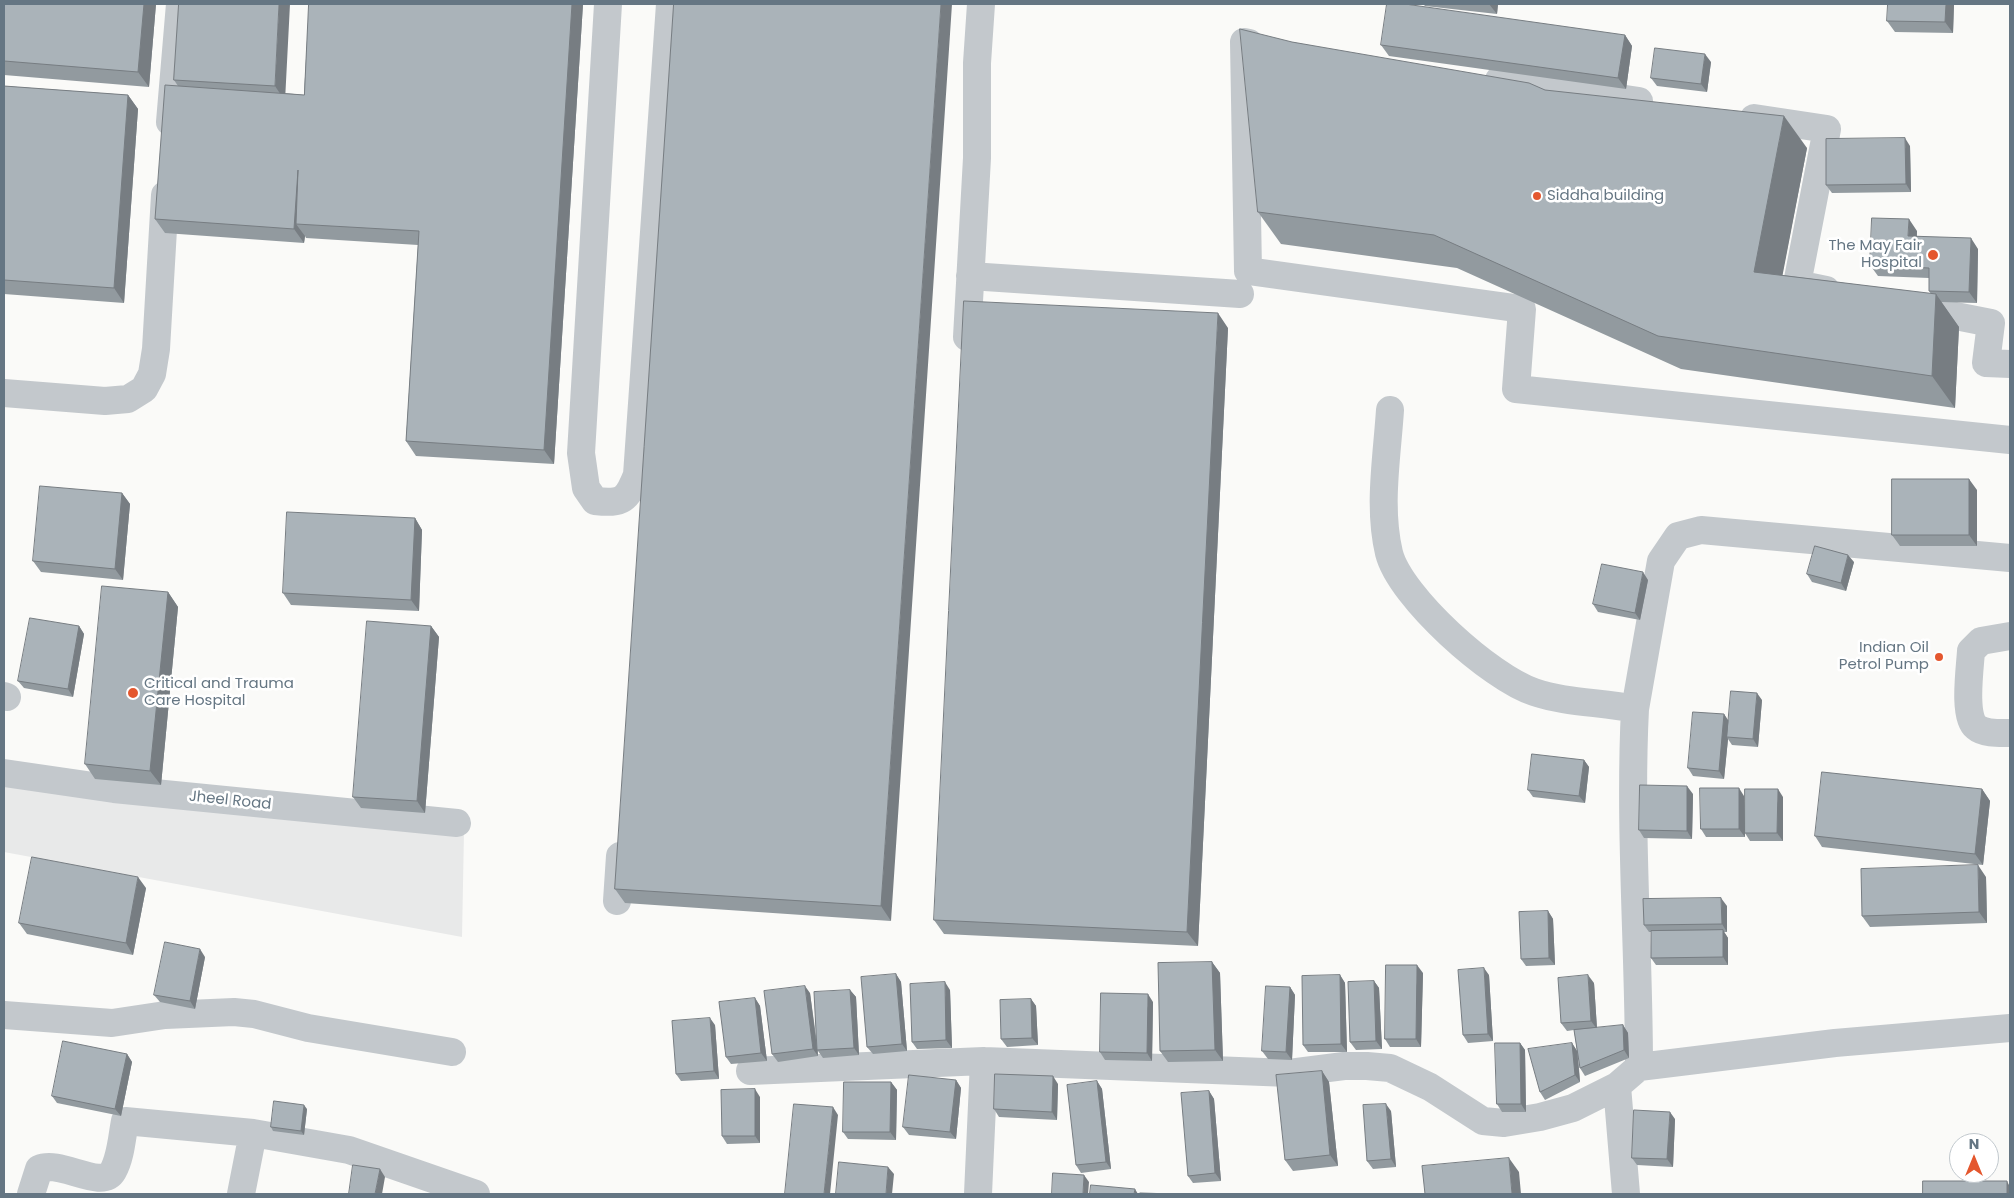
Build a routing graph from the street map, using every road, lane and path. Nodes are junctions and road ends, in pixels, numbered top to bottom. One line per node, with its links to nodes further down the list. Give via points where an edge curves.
1 (180, 4): 9 (street)
2 (608, 4): 20 (street, via 581,453 586,488 596,501)
3 (670, 4): 20 (street, via 638,475 629,494)
4 (981, 4): 11 (street)
5 (1274, 47): 19 (street, via 1244,42 1248,272 1522,310 1516,389)
6 (1471, 76): 7 (street)
7 (1659, 104)
8 (1728, 115): 13 (street, via 1827,129 1797,284)
9 (169, 145)
10 (167, 174): 17 (street, via 156,349 152,374 144,389 128,398 105,401)
11 (970, 276): 12 (street); 15 (street)
12 (1240, 294)
13 (1855, 296)
14 (1894, 304): 16 (street, via 1991,324 1986,363)
15 (965, 364)
16 (2010, 364)
17 (4, 393)
18 (1390, 410): 24 (street, via 1383,513 1390,554 1400,576 1424,606 1474,655 1509,680 1534,692)
19 (2010, 440)
20 (615, 504): 21 (street, via 642,504)
21 (641, 514)
22 (2010, 558): 24 (street, via 1701,530 1678,536 1661,561)
23 (2010, 636): 25 (street, via 1980,641 1971,651 1969,707 1970,720 1976,728)
24 (1635, 709): 34 (street, via 1632,776)
25 (2010, 734)
26 (4, 772): 27 (street, Jheel Road, via 114,790)
27 (457, 823)
28 (622, 832): 29 (street)
29 (617, 901)
30 (4, 1015): 32 (street, via 112,1023 166,1015 234,1012)
31 (2010, 1028): 34 (street, via 1835,1043)
32 (452, 1052)
33 (984, 1061): 35 (street); 36 (street, via 1289,1073 1344,1066 1390,1068 1483,1121 1504,1123 1573,1108); 41 (street)
34 (1639, 1067): 36 (street)
35 (750, 1071)
36 (1617, 1086): 42 (street)
37 (253, 1133): 38 (street, via 125,1121 117,1160 113,1172 107,1177 47,1166 40,1169); 39 (street); 40 (street, via 349,1150)
38 (31, 1194)
39 (241, 1194)
40 (476, 1194)
41 (978, 1194)
42 (1626, 1194)

